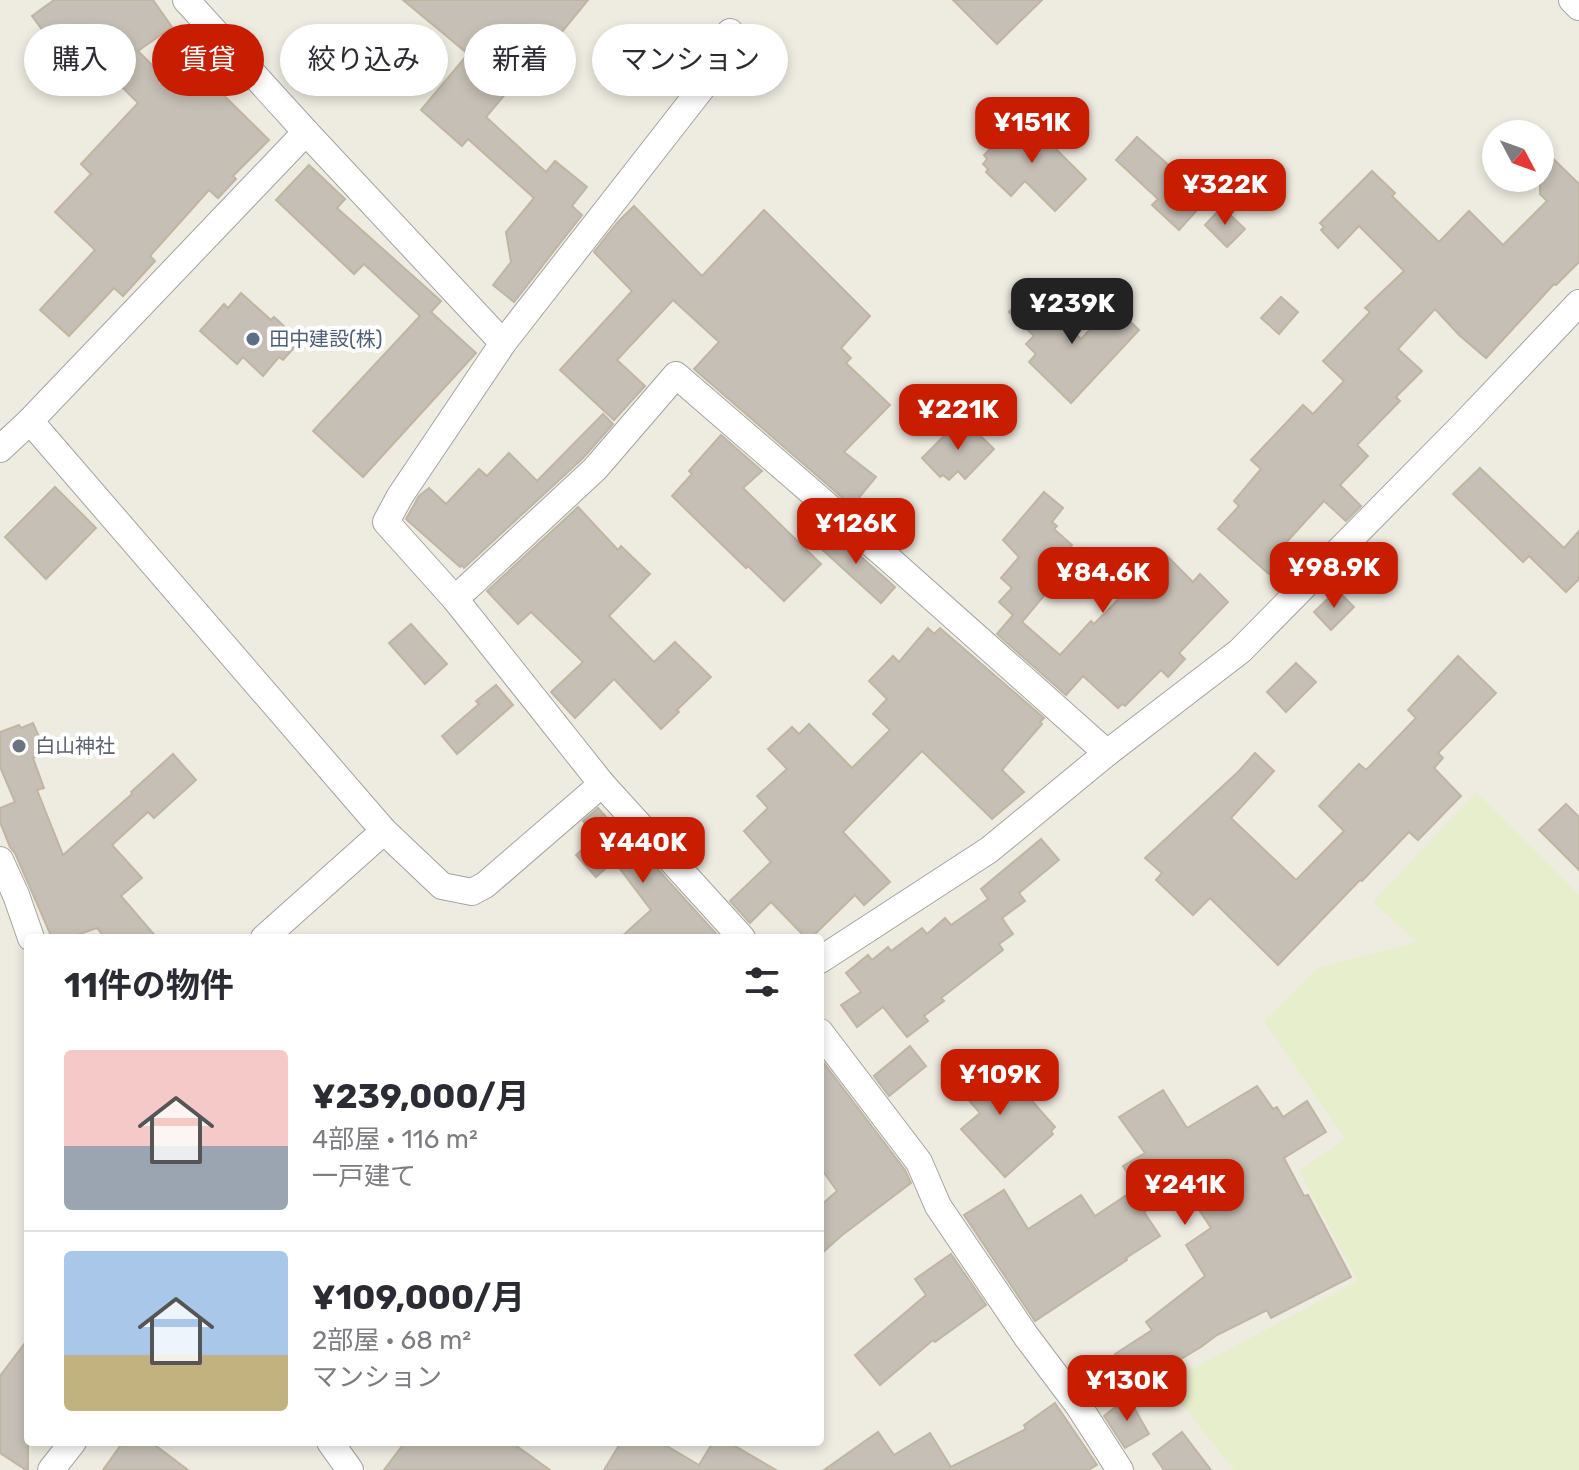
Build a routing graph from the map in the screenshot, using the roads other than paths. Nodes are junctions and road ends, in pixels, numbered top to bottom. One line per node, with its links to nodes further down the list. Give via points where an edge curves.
1 (186, 0): 5 (street)
2 (1572, 0): 3 (street)
3 (1579, 7)
4 (696, 96): 7 (street)
5 (306, 132): 7 (street); 8 (street)
6 (1579, 303): 11 (street, via 1240,651)
7 (503, 343): 10 (street, via 386,522)
8 (30, 421): 9 (street); 13 (street)
9 (0, 449)
10 (455, 599): 11 (street, via 595,469 676,375); 12 (street)
11 (1107, 753): 18 (street, via 989,850)
12 (602, 784): 13 (street, via 472,892 442,886); 17 (street)
13 (384, 831): 16 (street)
14 (0, 860): 15 (street)
15 (30, 934)
16 (268, 934)
17 (738, 934)
18 (824, 957)
19 (824, 1037): 24 (street, via 919,1162 938,1206)
20 (70, 1446): 22 (street)
21 (333, 1446): 23 (street)
22 (51, 1470)
23 (350, 1470)
24 (1120, 1470)

